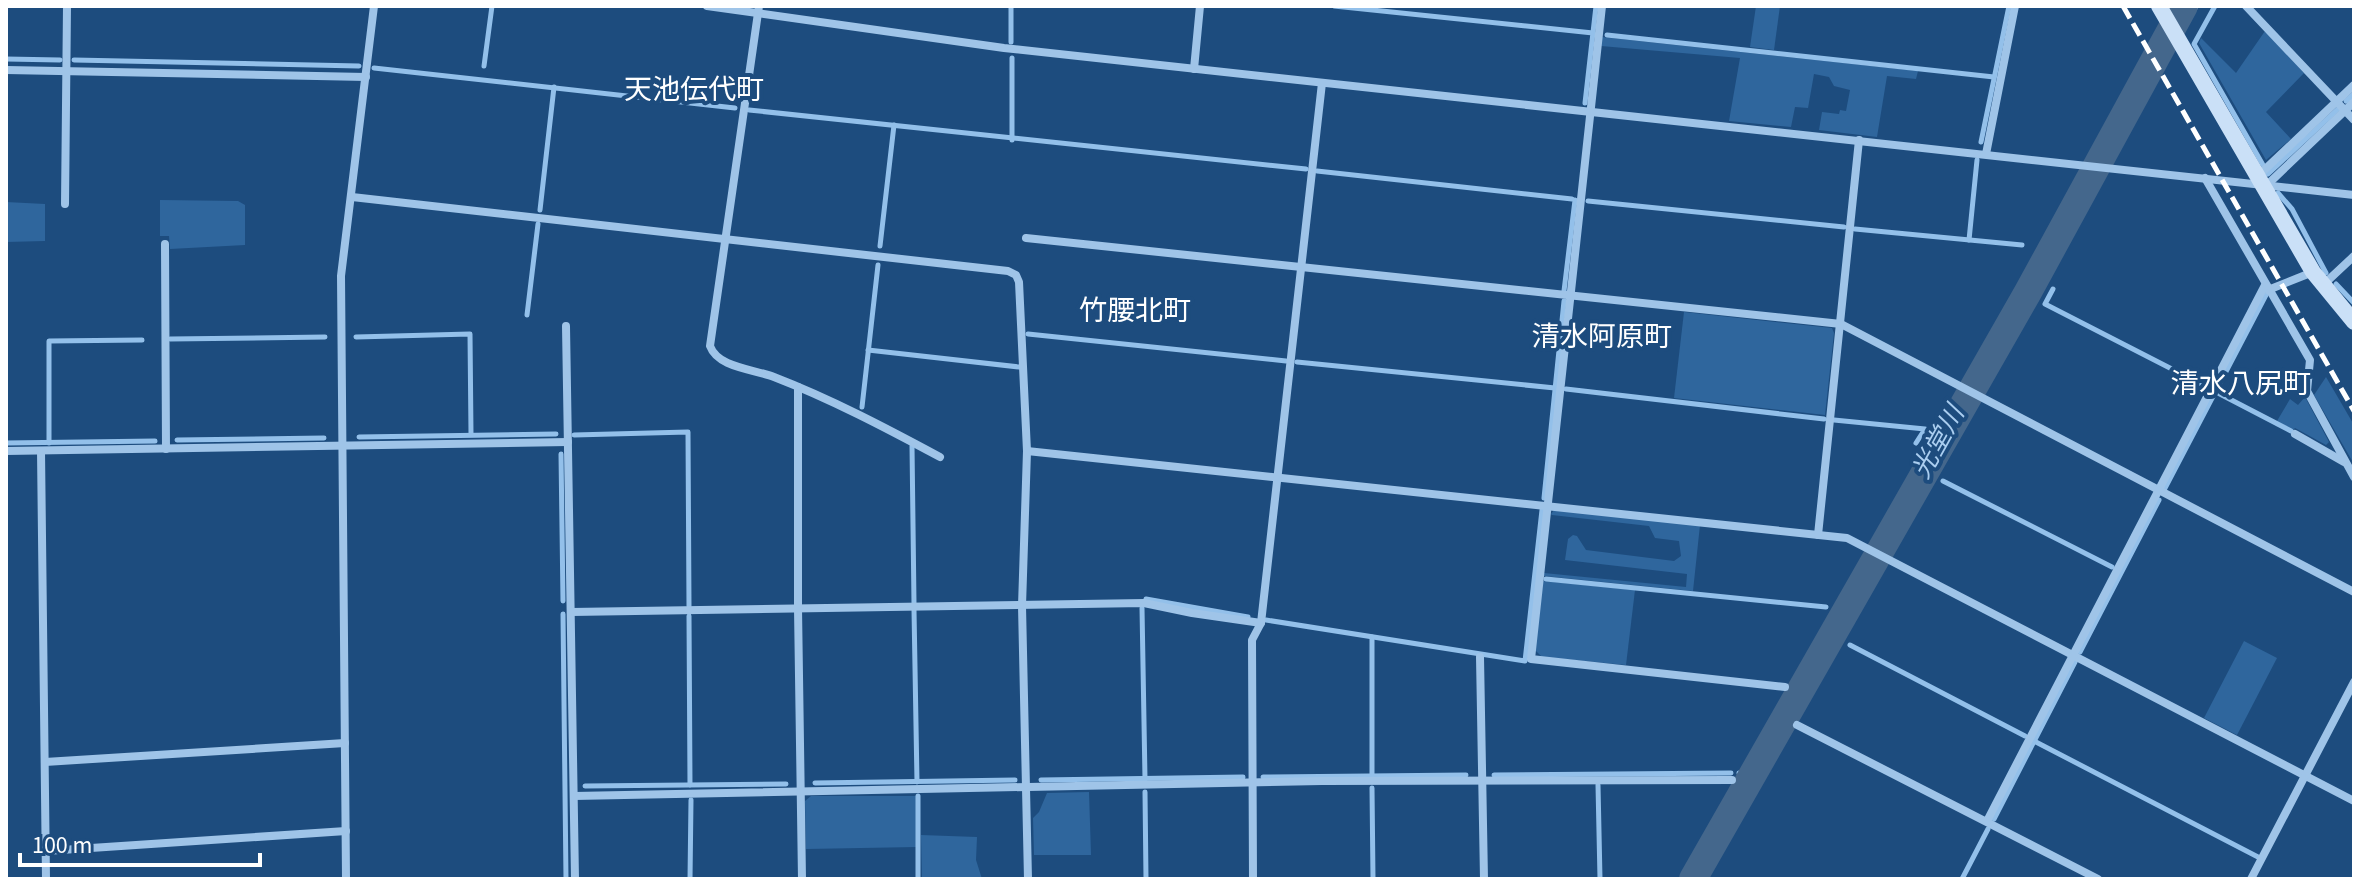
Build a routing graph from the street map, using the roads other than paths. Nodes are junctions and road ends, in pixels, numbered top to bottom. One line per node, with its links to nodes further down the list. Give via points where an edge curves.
1 (67, 6): 12 (street)
2 (374, 6): 13 (street)
3 (707, 6): 8 (street)
4 (1200, 6): 10 (street)
5 (1602, 6): 18 (street)
6 (2015, 6): 22 (street)
7 (2246, 6): 16 (street)
8 (758, 9): 10 (street, via 1004,48); 29 (street)
9 (2162, 12): 24 (street)
10 (1194, 69): 14 (street)
11 (6, 70): 12 (street)
12 (66, 72): 13 (street); 27 (street)
13 (366, 77): 26 (street)
14 (1322, 83): 18 (street); 32 (street)
15 (2354, 85): 16 (street)
16 (2337, 102): 19 (street); 24 (street)
17 (2354, 102): 19 (street)
18 (1590, 111): 21 (street); 35 (street)
19 (2345, 111): 20 (street); 24 (street)
20 (2354, 120)
21 (1859, 140): 22 (street); 37 (street)
22 (1986, 154): 23 (street)
23 (2205, 178): 24 (street); 34 (street)
24 (2263, 181): 25 (street); 33 (street)
25 (2354, 195)
26 (352, 197): 29 (street); 42 (street, via 341,276)
27 (65, 204)
28 (1026, 238): 32 (street)
29 (724, 239): 39 (street, via 713,354); 46 (street, via 1016,275)
30 (165, 244): 43 (street)
31 (2354, 256): 33 (street)
32 (1302, 266): 35 (street); 49 (street)
33 (2318, 278): 34 (street); 36 (street)
34 (2267, 288): 48 (street, via 2310,360 2307,391); 51 (street)
35 (1570, 296): 37 (street); 52 (street)
36 (2354, 322)
37 (1841, 324): 51 (street); 53 (street)
38 (566, 326): 41 (street)
39 (798, 387): 47 (street); 56 (street)
40 (2295, 434): 48 (street)
41 (568, 442): 42 (street); 57 (street)
42 (342, 446): 43 (street); 64 (street)
43 (166, 449): 45 (street)
44 (6, 451): 45 (street)
45 (41, 451): 65 (street)
46 (1027, 451): 49 (street); 55 (street)
47 (940, 457)
48 (2345, 462): 50 (street)
49 (1278, 477): 52 (street); 58 (street)
50 (2354, 477)
51 (2158, 491): 54 (street); 59 (street)
52 (1547, 506): 53 (street); 62 (street, via 1531,659)
53 (1818, 535): 59 (street, via 1847,538)
54 (2354, 592)
55 (1022, 606): 56 (street); 58 (street, via 1144,603); 70 (street)
56 (798, 608): 57 (street); 71 (street)
57 (571, 612): 72 (street)
58 (1261, 623): 69 (street, via 1252,640)
59 (2073, 655): 66 (street); 74 (street)
60 (1480, 657): 68 (street)
61 (2354, 682): 66 (street)
62 (1785, 687)
63 (1797, 725): 74 (street)
64 (345, 743): 65 (street); 75 (street)
65 (45, 762): 76 (street)
66 (2305, 776): 73 (street); 85 (street)
67 (1732, 780): 68 (street)
68 (1482, 782): 69 (street); 83 (street)
69 (1252, 783): 70 (street); 82 (street)
70 (1026, 788): 71 (street); 81 (street)
71 (801, 792): 72 (street); 80 (street)
72 (574, 796): 79 (street)
73 (2354, 801)
74 (1987, 821): 84 (street)
75 (346, 831): 76 (street); 78 (street)
76 (46, 851): 77 (street)
77 (46, 879)
78 (346, 879)
79 (575, 879)
80 (802, 879)
81 (1028, 879)
82 (1253, 879)
83 (1484, 879)
84 (2098, 879)
85 (2251, 879)

